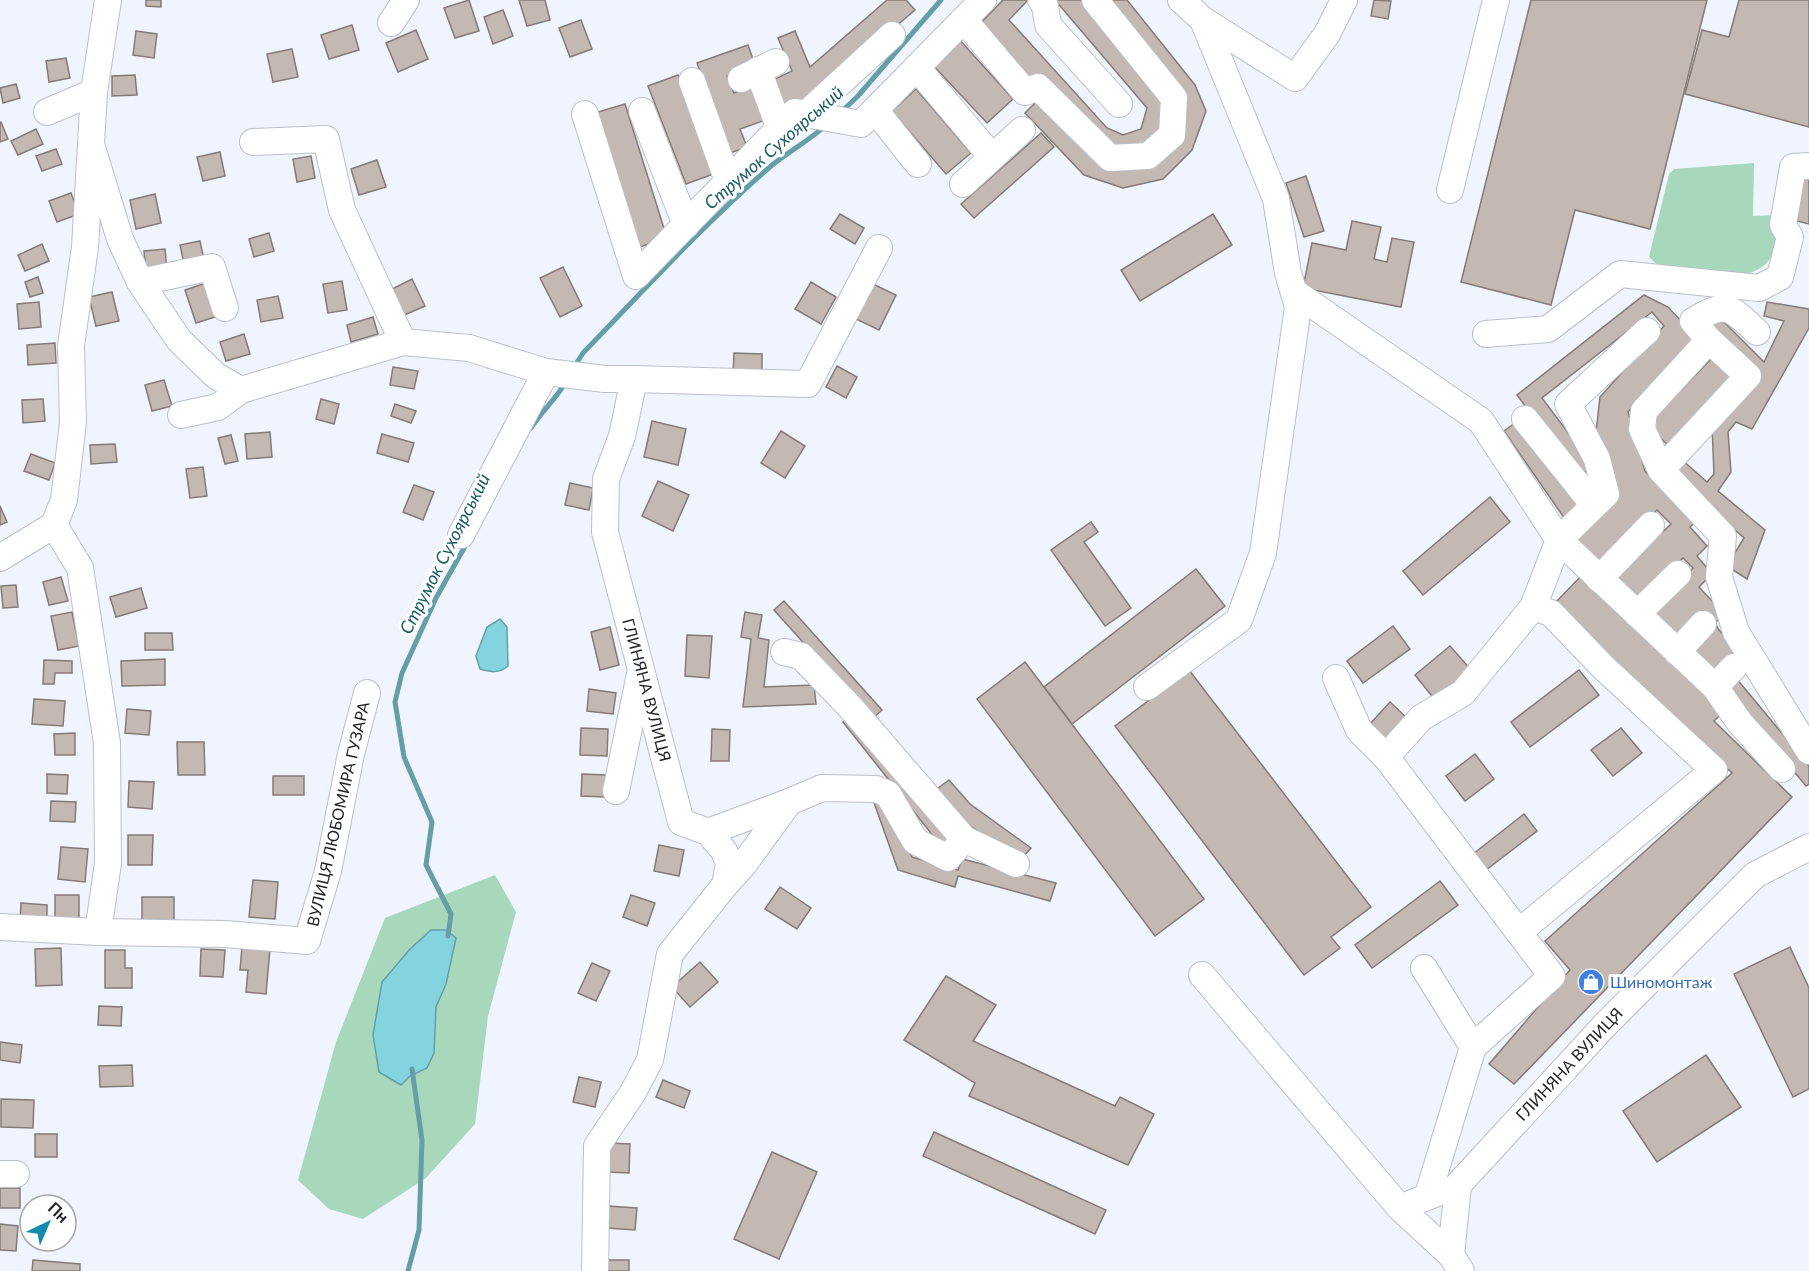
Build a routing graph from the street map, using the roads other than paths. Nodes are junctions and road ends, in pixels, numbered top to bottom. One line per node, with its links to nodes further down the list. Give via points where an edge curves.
1 (108, 0): 16 (street)
2 (406, 0): 11 (street)
3 (983, 0): 9 (street)
4 (1041, 0): 17 (street, via 1048,25)
5 (1095, 0): 9 (street, via 1174,98 1172,135 1148,156 1110,158 1038,87 1025,92)
6 (1181, 0): 10 (street)
7 (1344, 0): 10 (street, via 1327,34 1295,78)
8 (1496, 0): 32 (street)
9 (964, 20): 13 (street)
10 (1203, 20): 36 (street, via 1276,199)
11 (391, 23)
12 (892, 35): 22 (street)
13 (917, 68): 18 (street); 27 (street)
14 (758, 70): 23 (street)
15 (692, 81): 30 (street)
16 (94, 92): 20 (street); 26 (street)
17 (1119, 104)
18 (875, 110): 22 (street, via 861,124); 28 (street)
19 (642, 111): 33 (street)
20 (47, 112)
21 (585, 114): 33 (street, via 636,276)
22 (812, 115): 23 (street, via 795,112)
23 (780, 129): 30 (street)
24 (1022, 130): 27 (street)
25 (253, 142): 42 (street, via 326,139 342,210)
26 (91, 144): 35 (street, via 120,239); 50 (street, via 85,247 71,346 73,422 64,500)
27 (992, 157): 31 (street)
28 (918, 164)
29 (1809, 166): 40 (street, via 1793,167 1783,225 1790,237 1779,277 1759,288 1620,274 1548,329)
30 (728, 181): 33 (street)
31 (963, 184)
32 (1450, 190)
33 (686, 225)
34 (879, 248): 44 (street, via 808,384)
35 (140, 282): 37 (street, via 212,267); 45 (street, via 179,340 216,376)
36 (1294, 292): 53 (street, via 1481,421); 65 (street, via 1298,307 1263,553 1239,620)
37 (225, 308)
38 (1647, 331): 49 (street, via 1568,404 1597,459 1606,494)
39 (1757, 332): 41 (street, via 1733,310 1712,309 1693,321)
40 (1486, 334)
41 (1709, 340): 48 (street, via 1644,411 1642,429); 48 (street, via 1748,376)
42 (403, 342): 43 (street, via 469,348); 45 (street)
43 (563, 374): 44 (street); 52 (street)
44 (634, 379): 62 (street, ГЛИНЯНА ВУЛИЦЯ, via 622,436 606,479 605,532)
45 (241, 390): 46 (street, via 218,407)
46 (181, 415)
47 (1524, 418): 49 (street)
48 (1661, 470): 68 (street, via 1723,536 1719,577 1736,632)
49 (1594, 505): 53 (street)
50 (54, 525): 54 (street); 79 (street, via 80,568 107,743 108,863)
51 (1651, 525): 56 (street)
52 (462, 536)
53 (1559, 540): 56 (street); 57 (street)
54 (0, 558)
55 (1678, 574): 58 (street)
56 (1599, 579): 58 (street)
57 (1533, 607): 69 (street, via 1463,693 1421,718); 80 (street, via 1551,613 1714,770)
58 (1636, 614): 61 (street)
59 (1703, 624): 61 (street)
60 (784, 652): 74 (street, via 801,656 808,663)
61 (1677, 652): 66 (street)
62 (641, 666): 71 (street); 73 (street, ГЛИНЯНА ВУЛИЦЯ, via 681,822)
63 (1734, 667): 66 (street)
64 (1336, 678): 69 (street, via 1359,730)
65 (1147, 687)
66 (1715, 687): 70 (street, via 1740,723)
67 (367, 693): 79 (street, ВУЛИЦЯ ЛЮБОМИРА ГУЗАРА, via 328,871 307,941 225,934)
68 (1809, 751)
69 (1386, 757): 80 (street)
70 (1782, 770)
71 (616, 791)
72 (789, 802): 73 (street); 74 (street, via 822,788 876,789 888,794 915,841 948,858); 77 (street)
73 (708, 832): 77 (street, via 724,850 729,863)
74 (964, 839): 76 (street)
75 (1809, 847): 84 (street, ГЛИНЯНА ВУЛИЦЯ, via 1755,875 1605,1025)
76 (1016, 864)
77 (725, 885): 88 (street, via 670,954 650,1060 597,1146)
78 (0, 927): 79 (street, ВУЛИЦЯ ЛЮБОМИРА ГУЗАРА)
79 (98, 932)
80 (1519, 932): 83 (street, via 1552,976)
81 (1424, 968): 83 (street)
82 (1202, 975): 86 (street)
83 (1473, 1047): 85 (street)
84 (1458, 1185): 85 (street); 87 (street)
85 (1428, 1195): 86 (street)
86 (1400, 1209): 87 (street)
87 (1456, 1263)
88 (595, 1271)

